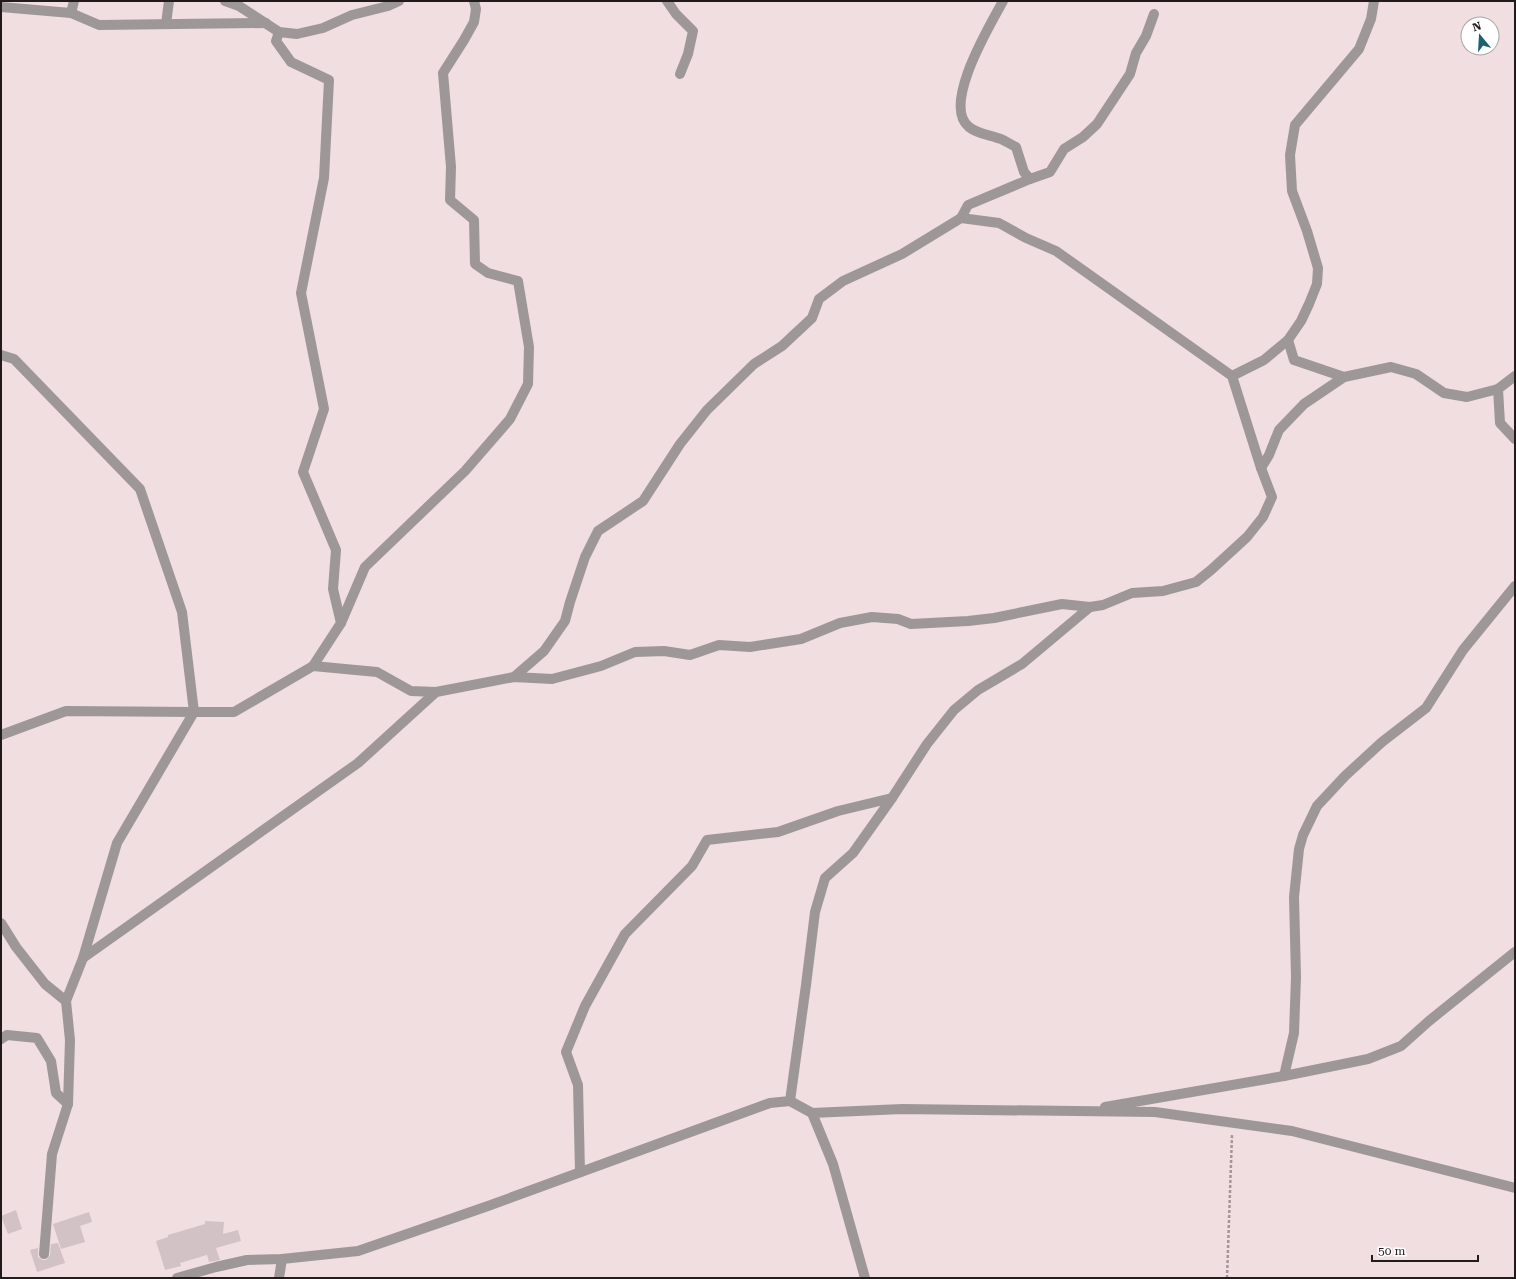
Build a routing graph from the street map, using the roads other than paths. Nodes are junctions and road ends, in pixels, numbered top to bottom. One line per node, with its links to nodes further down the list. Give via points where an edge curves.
1 (74, 1): 10 (street)
2 (169, 1): 13 (street)
3 (225, 1): 12 (street, via 239,6)
4 (399, 1): 14 (street, via 352,15 323,28 297,34)
5 (474, 1): 28 (street, via 474,22 443,73 451,166 450,200 474,220 475,264 488,273 518,280 529,347 528,384 510,419 465,471 365,567)
6 (667, 1): 15 (street, via 693,30 688,54)
7 (1003, 1): 16 (street, via 975,54 961,96 961,112 968,126 1016,147 1024,172)
8 (1374, 1): 18 (street, via 1371,18 1359,49 1295,125 1290,155 1292,191 1318,268 1309,304)
9 (1, 8): 10 (street)
10 (71, 13): 13 (street, via 99,25)
11 (1154, 14): 16 (street, via 1136,53 1130,74 1096,124 1083,137 1064,149 1050,172)
12 (266, 23): 13 (street); 14 (street)
13 (166, 24)
14 (279, 32): 28 (street, via 276,41 291,62 329,80 324,178 301,293 324,409 303,472 336,550 334,589)
15 (680, 74)
16 (1030, 179): 17 (street, via 968,205)
17 (961, 218): 20 (street, via 999,223 1056,251); 30 (street, via 902,254 843,281 818,299 812,318 782,346 754,364 707,410 680,444 642,501 598,531 585,557 566,621 544,651)
18 (1288, 340): 20 (street, via 1264,360); 22 (street, via 1294,360)
19 (1, 355): 32 (street, via 14,359 140,489 182,612)
20 (1232, 376): 25 (street)
21 (1515, 376): 23 (street)
22 (1344, 377): 23 (street, via 1391,367 1416,374 1444,393 1467,397); 25 (street, via 1304,404 1279,430)
23 (1498, 389): 24 (street, via 1500,423)
24 (1515, 439)
25 (1261, 468): 27 (street, via 1272,497 1263,517 1211,570 1196,582 1163,591 1132,593 1103,605)
26 (1515, 586): 40 (street, via 1463,650 1426,708 1382,742 1345,776 1318,806 1303,835 1294,897 1294,1033)
27 (1090, 607): 30 (street, via 1062,604 994,618 911,624 898,619 872,617 840,623 801,639 750,647 719,645 690,655 664,651 635,652 601,666 552,679); 34 (street, via 1022,664 978,690 954,710 927,744)
28 (341, 623): 29 (street)
29 (313, 666): 31 (street, via 377,672 411,691); 32 (street, via 234,712)
30 (514, 677): 31 (street)
31 (436, 692): 37 (street, via 358,763)
32 (194, 712): 33 (street, via 66,711); 37 (street, via 117,843)
33 (1, 735)
34 (892, 798): 41 (street, via 853,853 825,878 815,912); 45 (street, via 838,811 778,832 707,840 692,866 626,934 584,1006 566,1052 578,1084)
35 (1, 923): 38 (street, via 45,984)
36 (1515, 952): 40 (street, via 1401,1046 1368,1059)
37 (84, 958): 38 (street)
38 (66, 1002): 42 (street, via 70,1040)
39 (1, 1039): 42 (street, via 7,1035 37,1038 51,1061 56,1093)
40 (1284, 1076): 43 (street)
41 (790, 1101): 44 (street); 45 (street, via 770,1103)
42 (68, 1104): 47 (street, via 52,1154)
43 (1081, 1111): 44 (street, via 902,1109); 46 (street, via 1155,1112 1292,1131)
44 (812, 1113): 51 (street, via 833,1164)
45 (580, 1172): 48 (street, via 358,1251)
46 (1515, 1188)
47 (44, 1254)
48 (282, 1259): 49 (street, via 247,1260); 50 (street)
49 (177, 1278)
50 (279, 1278)
51 (864, 1278)

